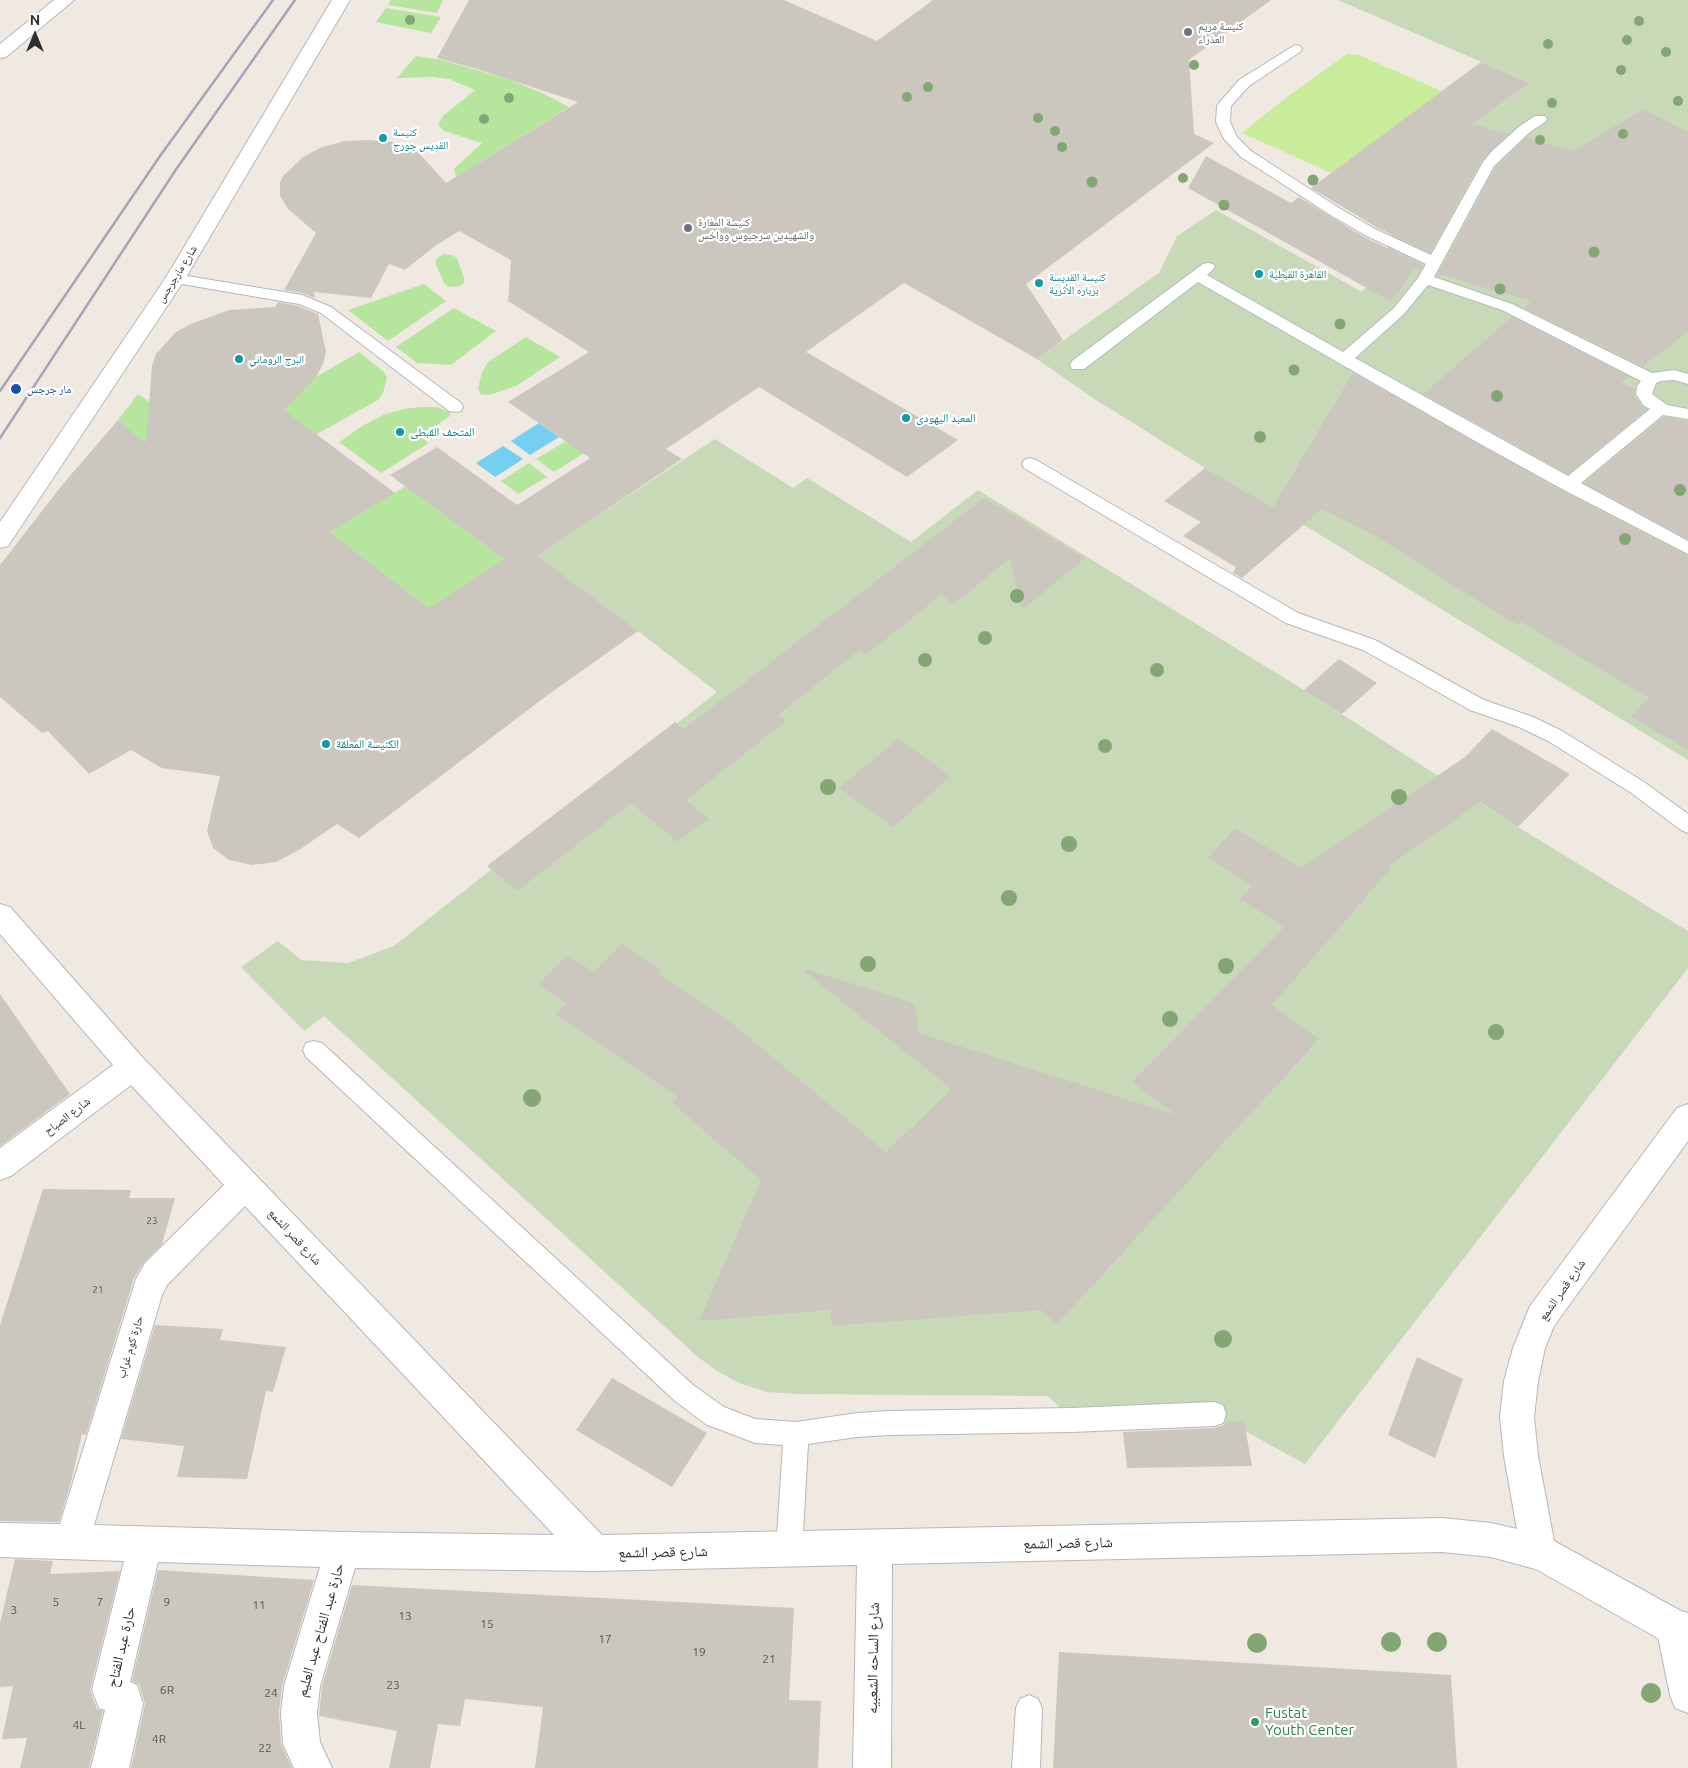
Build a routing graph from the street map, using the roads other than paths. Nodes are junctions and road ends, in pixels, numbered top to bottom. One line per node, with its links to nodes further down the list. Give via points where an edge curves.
1 (65, 0): 3 (street)
2 (341, 0): 7 (street, شارع مارجرجس)
3 (3, 49)
4 (1295, 49): 6 (lane, via 1244,83 1224,106 1223,122 1230,139 1246,154 1334,211)
5 (1540, 119): 6 (lane, via 1488,165)
6 (1434, 262): 8 (lane)
7 (175, 280): 13 (lane, via 302,300 326,310); 18 (street, شارع مارجرجس)
8 (1425, 280): 9 (lane, via 1398,311); 11 (lane, via 1475,295 1542,323)
9 (1343, 360): 10 (lane, via 1203,271); 17 (lane)
10 (1078, 365)
11 (1650, 379): 12 (lane, via 1674,375); 14 (lane, via 1644,394)
12 (1688, 379)
13 (455, 407)
14 (1661, 409): 15 (lane); 17 (lane)
15 (1688, 414)
16 (1030, 464): 20 (lane, via 1292,618 1369,645 1476,705 1555,736 1637,787)
17 (1568, 484): 19 (lane)
18 (0, 540)
19 (1688, 548)
20 (1688, 825)
21 (0, 915): 23 (street, شارع قصر الشمع)
22 (314, 1050): 28 (lane, via 684,1393 716,1416 755,1431)
23 (133, 1067): 25 (street, شارع الصباح); 26 (street, شارع قصر الشمع)
24 (1688, 1117): 35 (street, شارع قصر الشمع, via 1541,1317 1529,1348 1521,1381 1518,1417 1521,1456)
25 (0, 1166)
26 (245, 1185): 30 (street, حارة كوم غراب, via 156,1274 147,1290); 36 (street, شارع قصر الشمع)
27 (1214, 1414): 28 (lane, via 888,1423)
28 (796, 1434): 34 (lane)
29 (0, 1540): 30 (street, شارع قصر الشمع)
30 (72, 1542): 31 (street, شارع قصر الشمع)
31 (145, 1545): 33 (street, شارع قصر الشمع); 40 (street, حارة عبد الفتاح, via 110,1690 112,1695 124,1698 125,1704)
32 (874, 1548): 34 (street, شارع قصر الشمع); 35 (street, شارع قصر الشمع, via 1442,1535 1491,1540); 42 (street, شارع الساحه الشعبيه)
33 (343, 1550): 36 (street, شارع قصر الشمع); 41 (street, حارة عبد الفتاح عبد العليم, via 302,1686 299,1713 302,1744)
34 (789, 1550): 36 (street, شارع قصر الشمع)
35 (1539, 1552): 37 (street, شارع قصر الشمع)
36 (595, 1554)
37 (1681, 1629): 38 (street)
38 (1688, 1695)
39 (1029, 1708): 43 (lane)
40 (110, 1768)
41 (313, 1768)
42 (872, 1768)
43 (1026, 1768)

